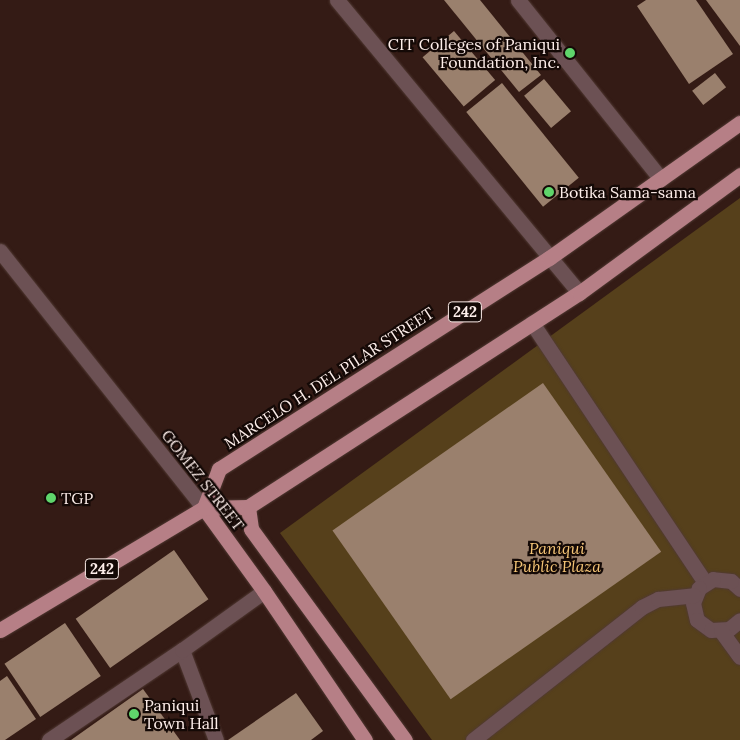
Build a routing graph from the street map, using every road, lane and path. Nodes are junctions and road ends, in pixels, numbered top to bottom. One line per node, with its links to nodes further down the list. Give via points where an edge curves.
1 (337, 0): 7 (street)
2 (518, 0): 5 (street)
3 (740, 123): 5 (main road, MARCELO H. DEL PILAR STREET / 242)
4 (740, 175): 8 (main road)
5 (661, 179): 7 (main road, MARCELO H. DEL PILAR STREET / 242)
6 (0, 251): 11 (street, GOMEZ STREET)
7 (549, 258): 8 (street); 11 (main road, MARCELO H. DEL PILAR STREET / 242, via 219,470)
8 (579, 293): 9 (main road)
9 (532, 323): 10 (main road); 13 (street)
10 (248, 507): 11 (main road, 242); 24 (main road, GOMEZ STREET, via 251,529)
11 (204, 508): 14 (main road, GOMEZ STREET); 17 (main road, 242)
12 (737, 581): 13 (street, via 722,578)
13 (705, 582): 15 (street)
14 (264, 591): 19 (street); 23 (main road, GOMEZ STREET)
15 (694, 595): 18 (street, via 693,612 697,620 711,630); 25 (street, via 658,599 642,607)
16 (740, 620): 18 (street)
17 (0, 630)
18 (721, 631): 20 (street)
19 (182, 650): 21 (street); 22 (street)
20 (740, 657)
21 (49, 740)
22 (216, 740)
23 (365, 740)
24 (405, 740)
25 (473, 740)

